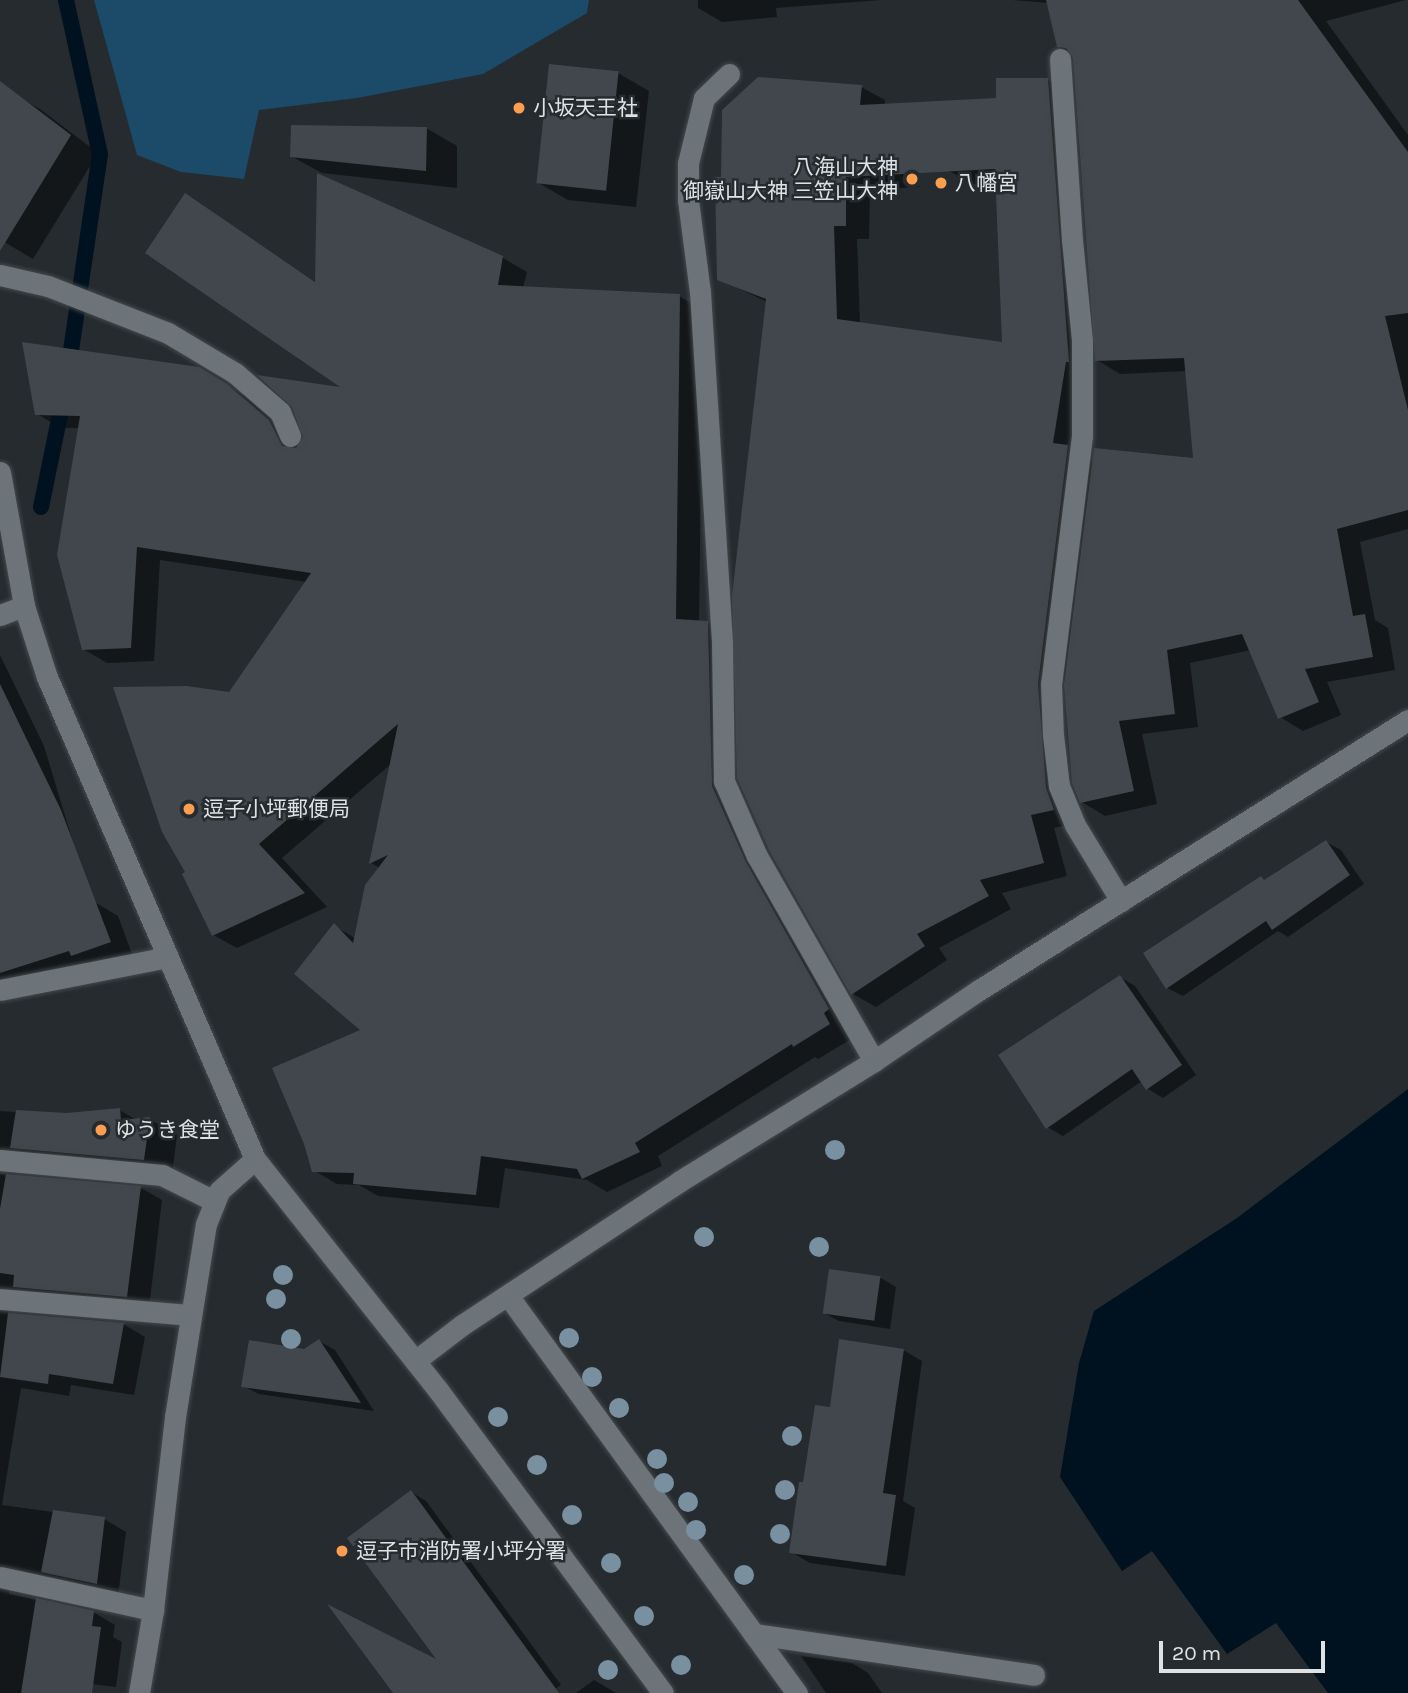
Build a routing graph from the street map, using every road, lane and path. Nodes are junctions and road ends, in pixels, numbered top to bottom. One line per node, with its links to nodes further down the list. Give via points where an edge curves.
1 (1060, 59): 9 (street, via 1082,341 1082,436 1051,684 1053,735 1064,799)
2 (729, 74): 12 (street, via 704,98 688,163 722,642 724,781 757,856)
3 (0, 275): 4 (street, via 48,286 168,333 235,373 280,412)
4 (290, 436)
5 (0, 472): 6 (street)
6 (24, 606): 7 (street); 10 (street, via 47,677)
7 (0, 615)
8 (1408, 720): 9 (street)
9 (1121, 901): 12 (street)
10 (168, 957): 11 (street); 13 (street)
11 (0, 990)
12 (874, 1061): 16 (street, via 680,1181)
13 (255, 1159): 15 (street); 19 (street)
14 (0, 1160): 15 (street, via 162,1175)
15 (214, 1201): 18 (street)
16 (509, 1297): 19 (street); 22 (street)
17 (0, 1299): 18 (street)
18 (190, 1315): 21 (street)
19 (415, 1361): 25 (street)
20 (0, 1577): 21 (street)
21 (153, 1610): 24 (street)
22 (754, 1634): 23 (street); 26 (street)
23 (1034, 1675)
24 (139, 1693)
25 (663, 1693)
26 (797, 1693)

